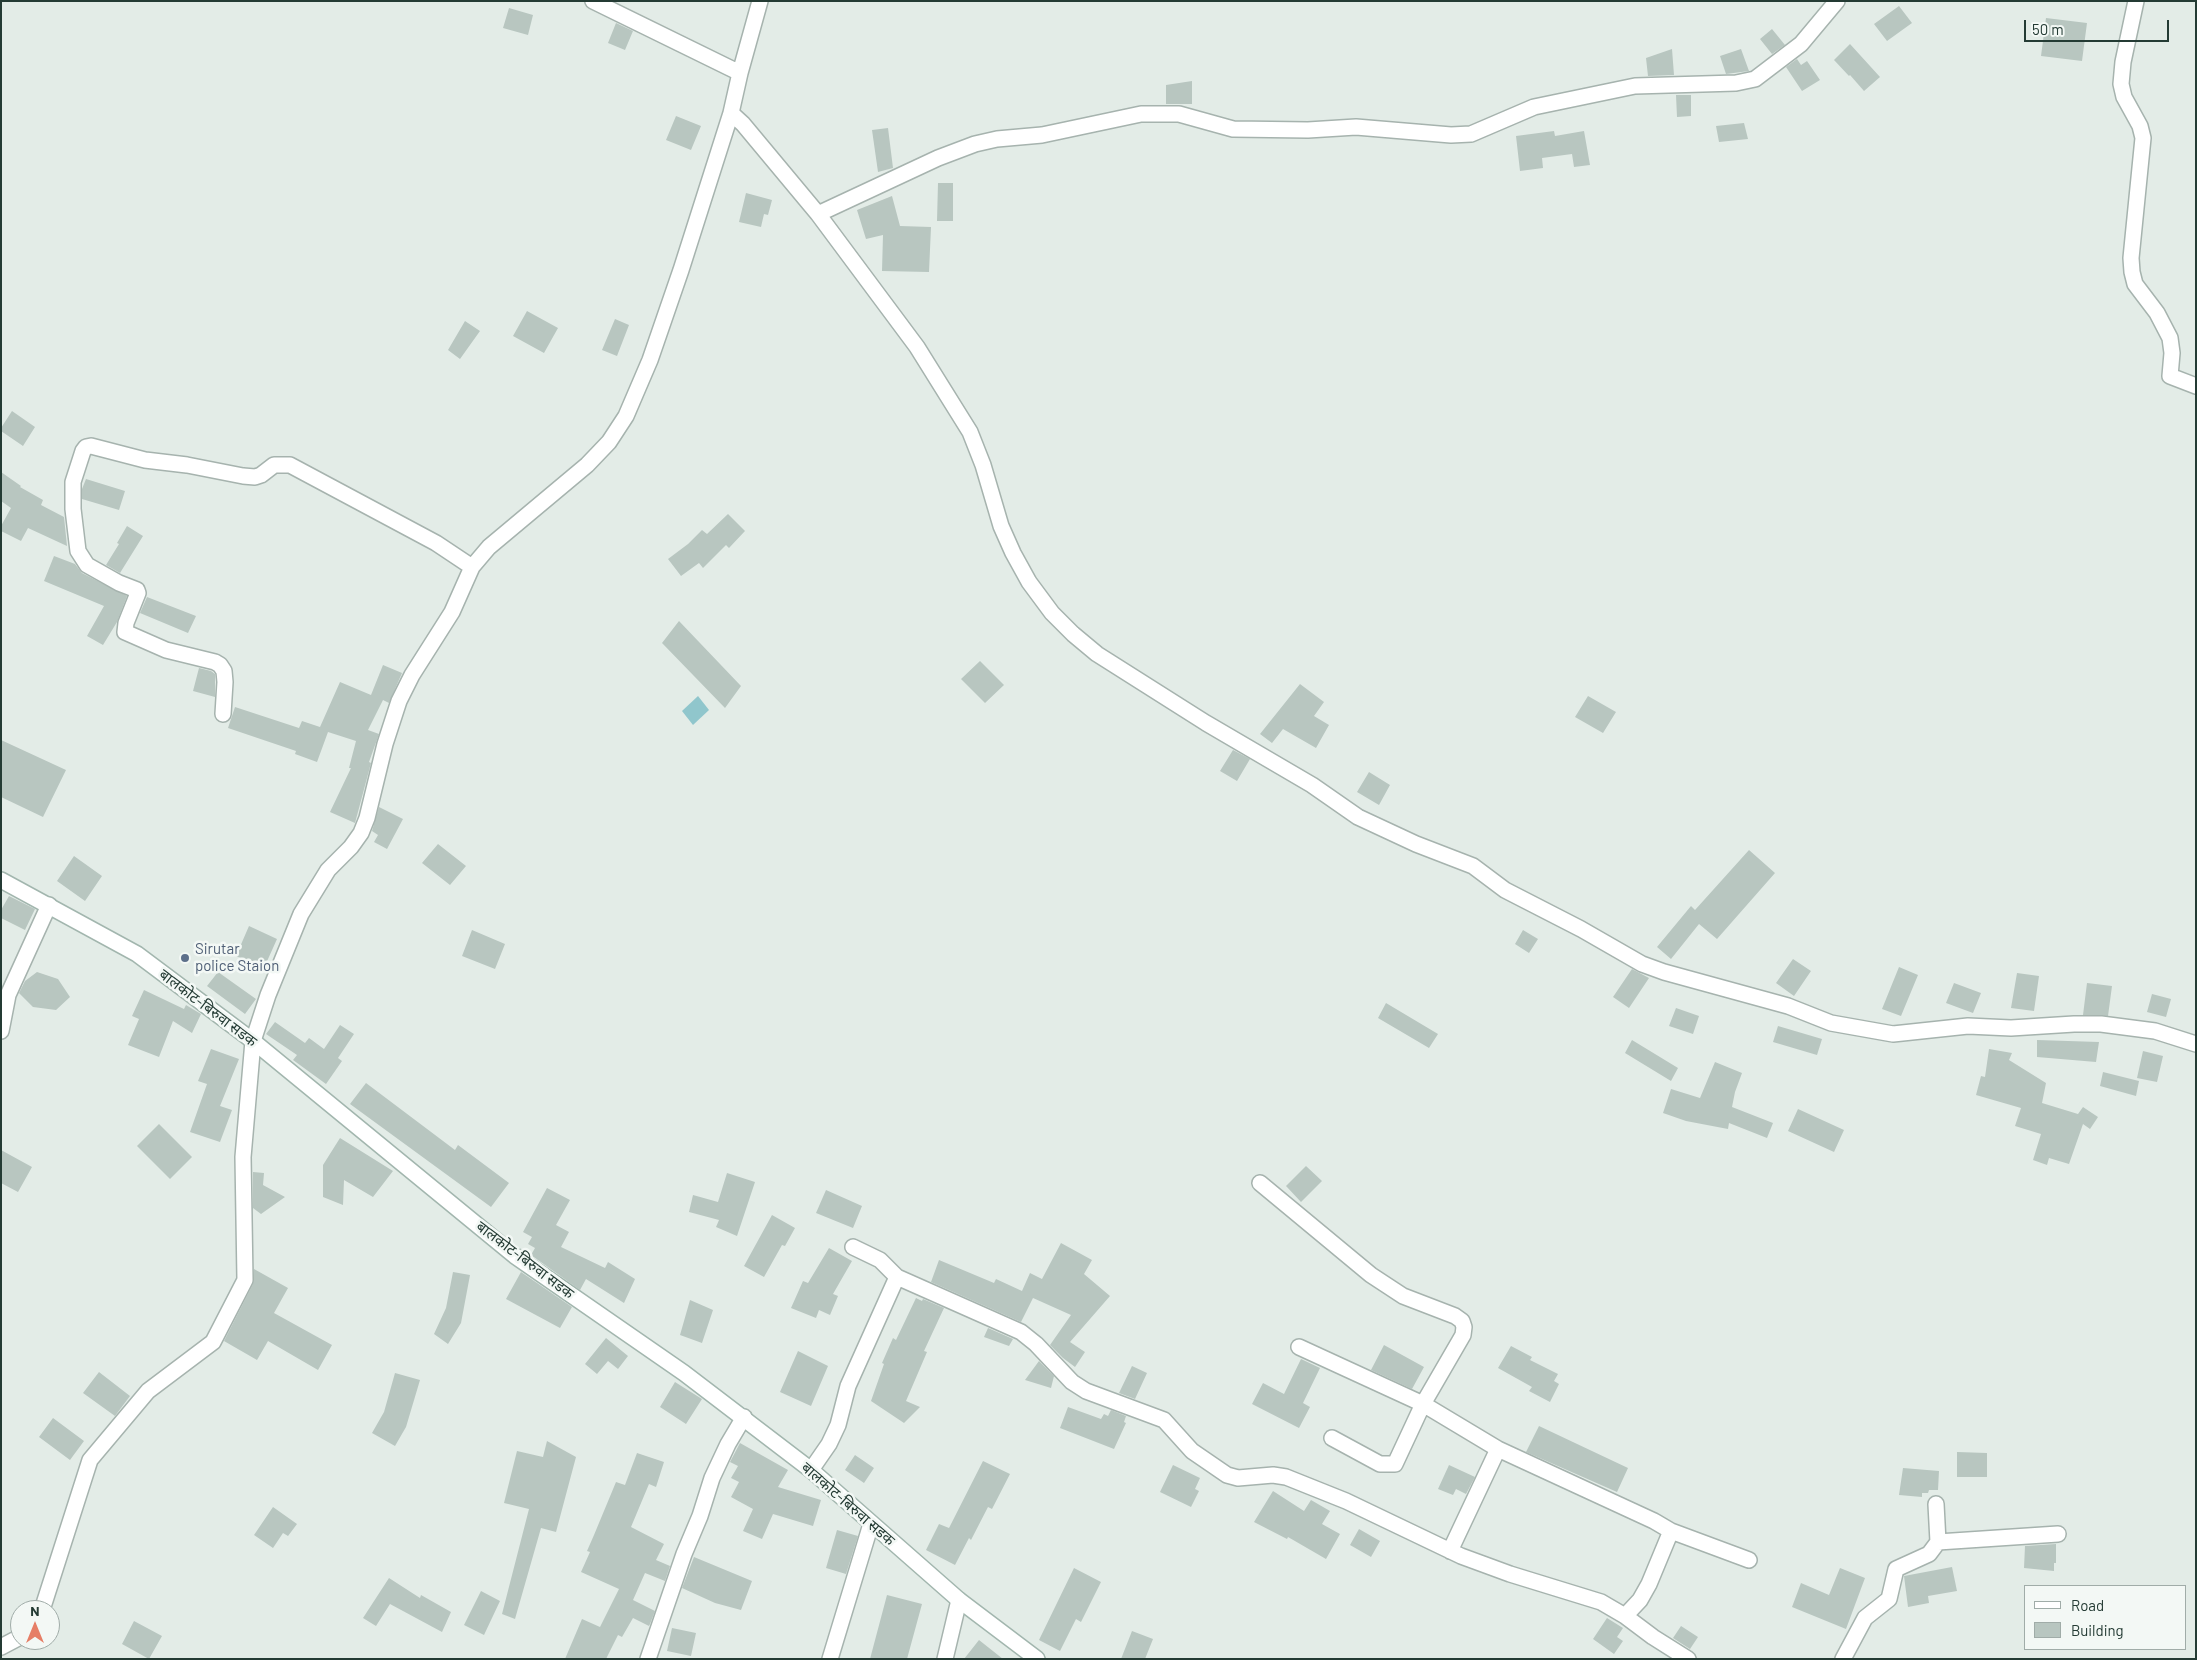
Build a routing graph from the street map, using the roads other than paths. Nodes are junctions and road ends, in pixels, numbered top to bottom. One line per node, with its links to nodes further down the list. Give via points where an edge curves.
1 (593, 1): 5 (street)
2 (760, 1): 5 (street)
3 (1837, 1): 7 (street, via 1794,50 1755,79 1736,83 1634,86 1534,107 1471,134 1356,127 1233,129 1178,114 1141,114 1042,135 975,144)
4 (2136, 1): 8 (street, via 2121,84 2143,138 2132,272 2135,284 2157,313 2170,338 2170,376)
5 (740, 73): 6 (street)
6 (731, 112): 7 (street); 9 (street, via 650,360 626,416 609,442 587,465 489,547)
7 (818, 214): 15 (street, via 917,347 970,432 1013,553 1052,613 1097,654 1312,785 1358,817 1473,866 1505,890 1581,928 1642,964 1788,1006 1831,1023 1893,1034 1968,1026 2011,1028 2101,1024 2155,1031)
8 (2196, 386)
9 (472, 567): 10 (street, via 436,542 290,465 274,465 261,475 249,476 86,447 73,482 78,551 87,565 138,593 125,632 166,650 220,665 225,682); 14 (street, via 452,612 399,701 361,833 328,870 301,914)
10 (223, 714)
11 (1, 880): 12 (street, बालकोट-बिरुवा सडक)
12 (49, 905): 13 (street, via 8,995); 14 (street, बालकोट-बिरुवा सडक, via 136,954)
13 (1, 1031)
14 (252, 1041): 21 (street, बालकोट-बिरुवा सडक, via 515,1256); 32 (street, via 242,1157 244,1280 213,1342 148,1391 90,1460)
15 (2196, 1044)
16 (1260, 1183): 20 (street, via 1371,1275 1403,1296 1462,1321 1463,1335)
17 (854, 1247): 18 (street, via 880,1260)
18 (897, 1276): 24 (street, via 848,1386 838,1425); 30 (street, via 1021,1332 1072,1382 1086,1391 1164,1420 1192,1451 1227,1475 1238,1478 1286,1477 1346,1501)
19 (1299, 1347): 20 (street)
20 (1422, 1404): 22 (street, via 1395,1464 1380,1464); 23 (street)
21 (744, 1417): 24 (street, बालकोट-बिरुवा सडक); 36 (street, via 712,1478)
22 (1332, 1438)
23 (1498, 1449): 27 (street); 30 (street)
24 (811, 1470): 26 (street, बालकोट-बिरुवा सडक)
25 (1936, 1504): 29 (street)
26 (871, 1524): 33 (street, बालकोट-बिरुवा सडक); 37 (street)
27 (1671, 1531): 31 (street); 34 (street, via 1649,1584)
28 (2058, 1534): 29 (street)
29 (1938, 1542): 40 (street, via 1929,1554 1896,1569 1888,1599 1865,1618)
30 (1450, 1551): 34 (street, via 1510,1574 1601,1602)
31 (1749, 1560)
32 (45, 1600)
33 (959, 1600): 38 (street); 39 (street, बालकोट-बिरुवा सडक)
34 (1625, 1616): 35 (street)
35 (1683, 1657)
36 (648, 1659)
37 (830, 1659)
38 (945, 1659)
39 (1037, 1659)
40 (1843, 1659)

